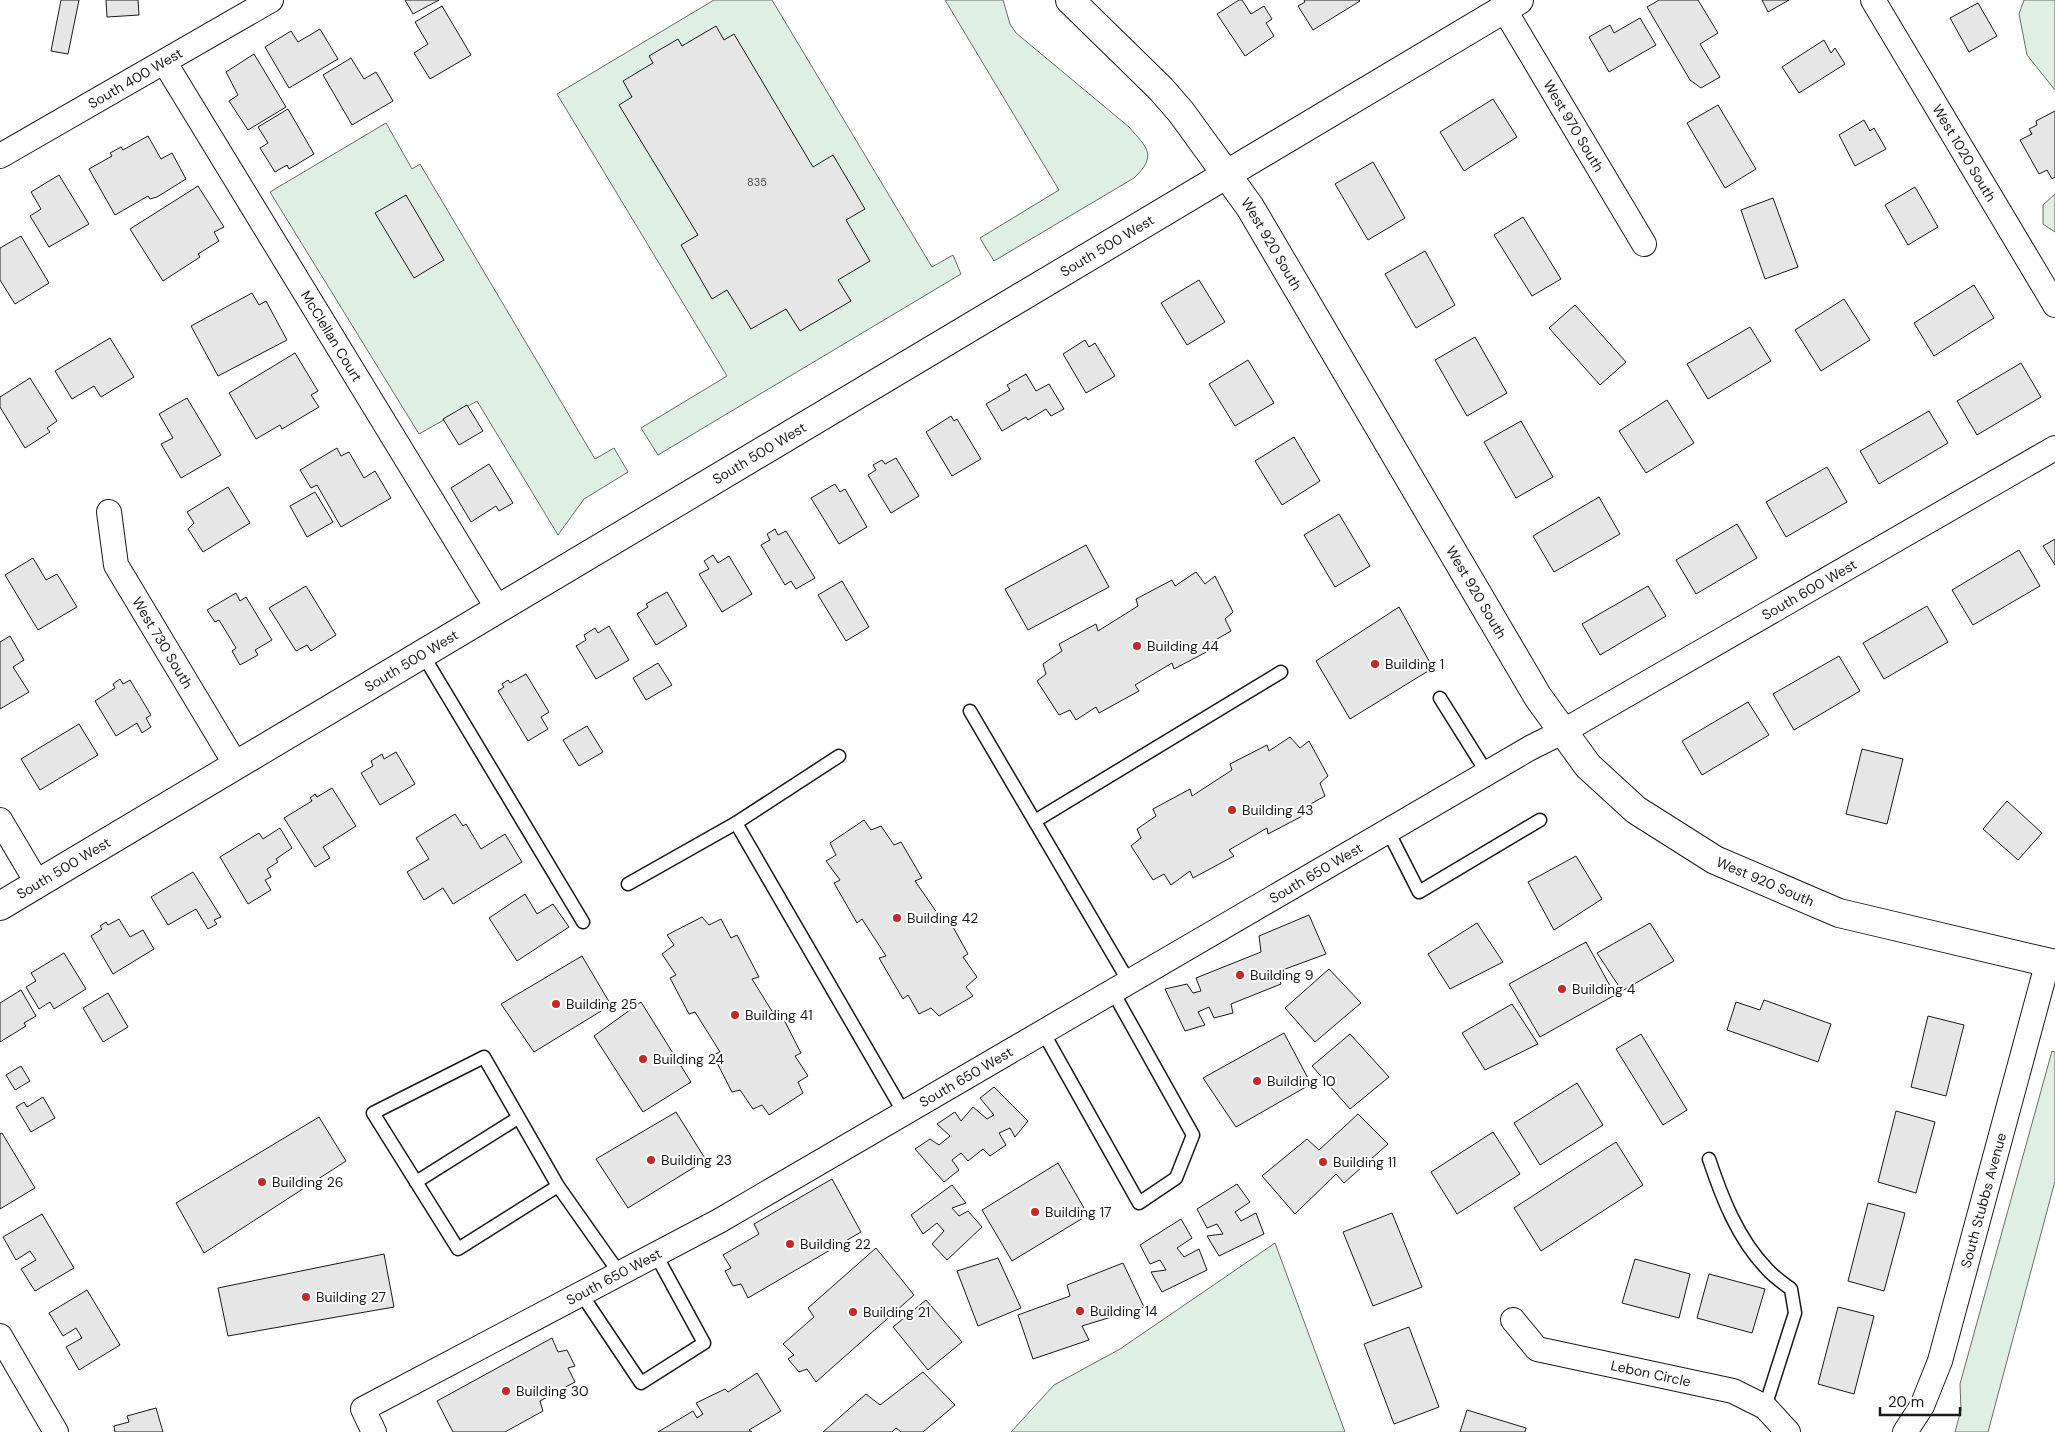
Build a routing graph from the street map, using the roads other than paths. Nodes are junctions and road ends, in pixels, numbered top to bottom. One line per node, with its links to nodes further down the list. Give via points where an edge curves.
1 (271, 0): 5 (street, South 400 West)
2 (1070, 0): 7 (main road, West 920 South, via 1161,89)
3 (1873, 0): 9 (street, West 1020 South)
4 (1511, 4): 7 (main road, South 500 West); 8 (street, West 970 South)
5 (165, 63): 6 (street, South 400 West); 12 (street, McClellan Court)
6 (0, 156)
7 (1227, 173): 12 (main road, South 500 West); 17 (main road, West 920 South, via 1538,697)
8 (1644, 244)
9 (2055, 305)
10 (2055, 448): 17 (street, South 600 West)
11 (109, 512): 19 (street, West 730 South, via 116,565)
12 (498, 609): 13 (main road, South 500 West)
13 (423, 655): 19 (main road, South 500 West); 29 (lane)
14 (1280, 672): 23 (lane)
15 (1440, 698): 20 (lane)
16 (970, 711): 23 (lane)
17 (1562, 732): 20 (street, South 650 West); 30 (main road, West 920 South, via 1588,766 1636,810 1715,860 1839,913)
18 (839, 756): 24 (lane)
19 (236, 765): 26 (main road, South 500 West)
20 (1487, 773): 25 (street, South 650 West)
21 (0, 820): 26 (street)
22 (1540, 820): 25 (lane, via 1419,892)
23 (1035, 821): 31 (lane)
24 (736, 823): 27 (lane); 33 (lane)
25 (1388, 831): 31 (street, South 650 West)
26 (38, 884): 28 (main road, South 500 West)
27 (628, 884)
28 (0, 906)
29 (584, 922)
30 (2052, 963): 47 (street, South Stubbs Avenue, via 1940,1361 1922,1406)
31 (1121, 987): 32 (street, South 650 West); 32 (lane, via 1193,1135 1176,1178 1139,1203)
32 (1043, 1032): 33 (street, South 650 West)
33 (904, 1113): 38 (street, South 650 West)
34 (518, 1118): 36 (lane); 36 (lane, via 484,1057 373,1113); 37 (lane)
35 (1709, 1159): 43 (lane, via 1737,1227 1767,1270 1791,1289 1795,1313)
36 (416, 1182): 37 (lane, via 458,1249)
37 (558, 1186): 39 (lane)
38 (656, 1255): 39 (street, South 650 West); 40 (lane, via 704,1343 641,1383)
39 (620, 1274): 40 (street, South 650 West)
40 (582, 1295): 45 (street, South 650 West, via 362,1409)
41 (1513, 1320): 43 (street, Lebon Circle, via 1537,1349 1733,1391)
42 (0, 1336): 44 (street)
43 (1765, 1407): 46 (street, Lebon Circle)
44 (56, 1432)
45 (374, 1432)
46 (1788, 1432)
47 (1906, 1432)

